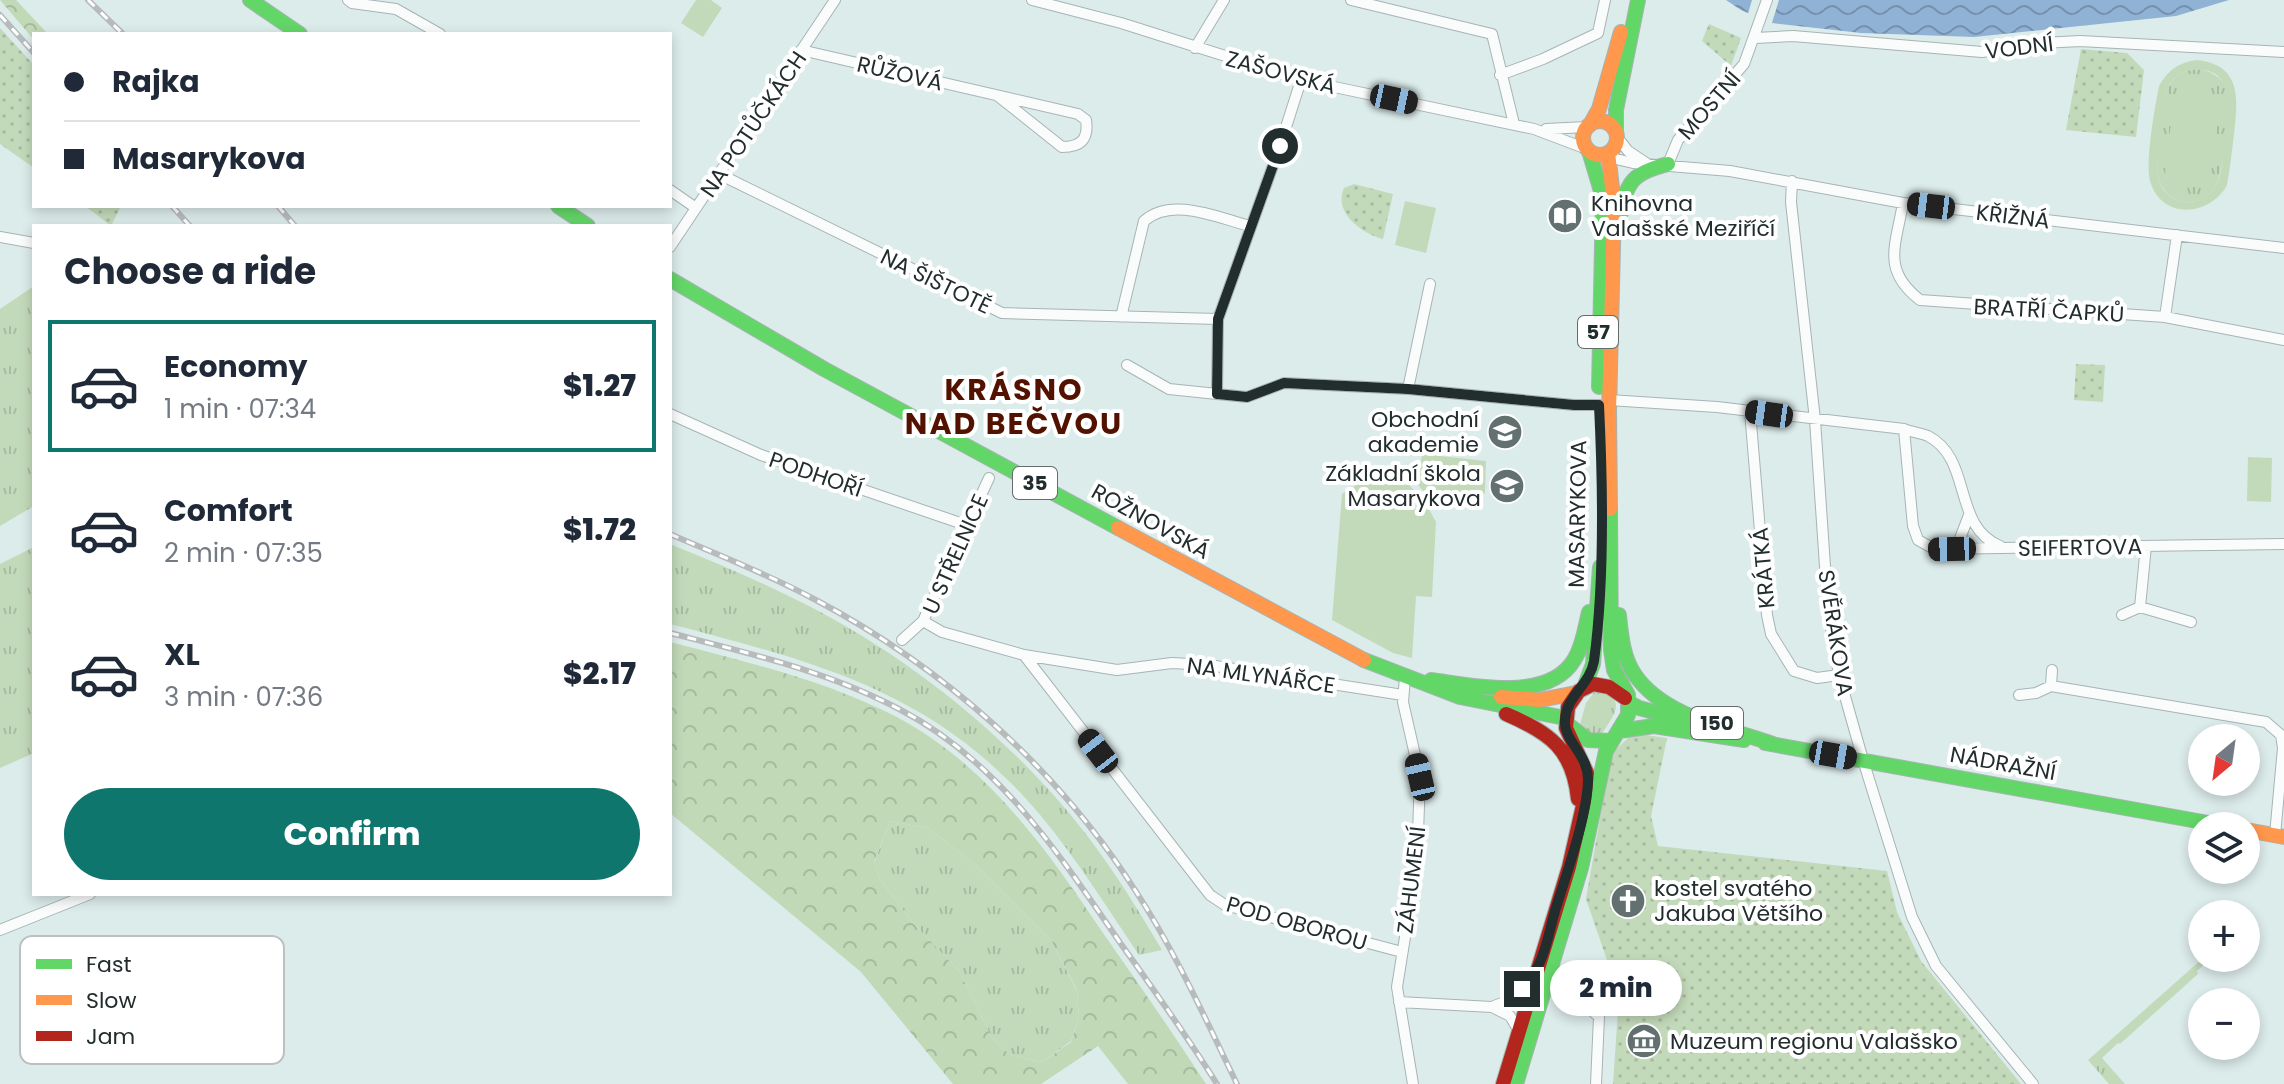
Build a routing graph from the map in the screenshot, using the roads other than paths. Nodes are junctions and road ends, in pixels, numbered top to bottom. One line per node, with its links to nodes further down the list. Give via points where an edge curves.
1 (250, 0): 11 (main road)
2 (348, 0): 12 (street, via 396,9)
3 (835, 0): 15 (street, NA POTŮČKÁCH)
4 (1032, 0): 14 (street, ZAŠOVSKÁ)
5 (1224, 0): 14 (street)
6 (1351, 0): 18 (street, via 1492,34)
7 (1605, 0): 18 (street, via 1598,33)
8 (1629, 0): 16 (main road, 57)
9 (1638, 0): 16 (main road, 57)
10 (1767, 0): 13 (street, MOSTNÍ)
11 (297, 32)
12 (436, 32)
13 (1755, 38): 17 (street, VODNÍ, via 1793,36 1965,51 2080,41); 28 (street, MOSTNÍ, via 1741,68 1678,140)
14 (1195, 48): 19 (street, ZAŠOVSKÁ)
15 (801, 50): 20 (street, RŮŽOVÁ); 29 (street, NA POTŮČKÁCH)
16 (1622, 51): 22 (main road, 57); 24 (main road, 57)
17 (2284, 52)
18 (1500, 75): 21 (street)
19 (1301, 80): 21 (street, ZAŠOVSKÁ); 36 (street)
20 (998, 96): 20 (street, RŮŽOVÁ, via 1062,147 1082,141 1086,120 1078,114)
21 (1514, 124): 23 (street, ZAŠOVSKÁ)
22 (1589, 126): 23 (street, ZAŠOVSKÁ); 24 (main road, via 1606,122); 25 (main road, 57, via 1583,136)
23 (1534, 129): 25 (street, ZAŠOVSKÁ)
24 (1616, 134): 26 (main road, 57, via 1615,147); 27 (street, via 1628,151)
25 (1588, 150): 26 (main road); 52 (main road, MASARYKOVA / 57, via 1603,198 1598,304)
26 (1608, 153): 27 (street, KŘIŽNÁ); 49 (main road, MASARYKOVA / 57, via 1614,205)
27 (1648, 163): 28 (street, KŘIŽNÁ)
28 (1668, 164): 30 (street, KŘIŽNÁ); 49 (main road, via 1637,174 1624,194)
29 (719, 174): 34 (street, NA POTŮČKÁCH); 44 (street, NA ŠIŠTOTĚ, via 1002,313)
30 (1792, 181): 32 (street, KŘIŽNÁ); 55 (street, SVĚRÁKOVA)
31 (672, 191): 34 (street)
32 (1903, 203): 37 (street, KŘIŽNÁ); 45 (street, BRATŘÍ ČAPKŮ, via 1893,259 1903,287 1920,300)
33 (561, 208): 35 (main road)
34 (696, 208): 40 (street, NA POTŮČKÁCH)
35 (585, 224)
36 (1250, 226): 44 (street, via 1172,208 1154,212 1144,221); 46 (street)
37 (2177, 235): 41 (street, KŘIŽNÁ); 45 (street)
38 (0, 237): 39 (street)
39 (32, 243)
40 (672, 244)
41 (2284, 248)
42 (672, 280): 74 (main road, ROŽNOVSKÁ / 35, via 800,356 1286,620)
43 (1430, 284): 50 (street)
44 (1121, 317): 46 (street, NA ŠIŠTOTĚ)
45 (2165, 317): 47 (street, BRATŘÍ ČAPKŮ)
46 (1218, 319): 51 (street)
47 (2284, 340)
48 (1127, 365): 51 (street, SEIFERTOVA, via 1169,389)
49 (1610, 378): 52 (main road, MASARYKOVA / 57)
50 (1408, 389): 51 (street, SEIFERTOVA, via 1284,383 1247,397); 52 (street, SEIFERTOVA, via 1574,405)
51 (1217, 394)
52 (1611, 402): 53 (street, SEIFERTOVA); 58 (main road, 57, via 1615,413); 65 (main road, MASARYKOVA / 57, via 1601,452)
53 (1750, 411): 55 (street, SEIFERTOVA); 73 (street, KRÁTKÁ, via 1771,634 1794,671 1817,678)
54 (672, 415): 60 (street, PODHOŘÍ, via 761,455)
55 (1815, 420): 56 (street, SEIFERTOVA); 73 (street, SVĚRÁKOVA, via 1828,610)
56 (1904, 429): 59 (street, SEIFERTOVA, via 1927,436 1946,452); 64 (street, via 1918,540 1934,549)
57 (989, 478): 60 (street, U STŘELNICE)
58 (1609, 479): 80 (main road, MASARYKOVA / 57, via 1611,657); 83 (main road, 150, via 1619,614 1634,674 1671,705)
59 (1969, 515): 63 (street, SEIFERTOVA, via 1988,541); 64 (street)
60 (966, 525): 68 (street, U STŘELNICE)
61 (2284, 544): 62 (street, SEIFERTOVA)
62 (2146, 546): 63 (street, SEIFERTOVA); 66 (street)
63 (2006, 548): 64 (street)
64 (1952, 549)
65 (1600, 567): 74 (main road, 57, via 1581,646 1574,662 1553,681 1504,687); 76 (main road, MASARYKOVA / 57, via 1593,664)
66 (2140, 607): 67 (street); 69 (street)
67 (2122, 615)
68 (923, 621): 70 (street); 71 (street, U STŘELNICE, via 942,632)
69 (2191, 622)
70 (902, 640)
71 (1024, 655): 77 (street, NA MLYNÁŘCE, via 1117,670 1172,663 1209,665); 90 (street, POD OBOROU, via 1210,895 1225,905)
72 (2052, 670): 75 (street)
73 (1839, 675): 84 (street, SVĚRÁKOVA)
74 (1405, 677): 76 (main road, ROŽNOVSKÁ / 35, via 1510,698 1540,700); 77 (street, ZÁHUMENÍ); 79 (main road, ROŽNOVSKÁ / 35)
75 (2051, 686): 78 (street); 87 (street, via 2275,727 2283,748)
76 (1581, 689): 80 (main road, 35, via 1605,684); 81 (main road)
77 (1403, 695): 90 (street, ZÁHUMENÍ, via 1420,777 1417,862)
78 (2019, 695)
79 (1460, 697): 81 (main road, ROŽNOVSKÁ / 35); 86 (main road, 35, via 1533,726 1562,748 1578,781)
80 (1628, 702): 82 (main road, 35, via 1627,719); 83 (main road, NÁDRAŽNÍ / 150)
81 (1565, 718): 82 (main road, 35, via 1595,743); 86 (main road, 35, via 1566,731 1584,757 1588,780)
82 (1615, 736): 83 (main road, NÁDRAŽNÍ / 150, via 1654,726); 91 (main road, 35, via 1603,764 1581,868)
83 (1773, 744): 84 (main road, NÁDRAŽNÍ / 150)
84 (1863, 760): 85 (main road, NÁDRAŽNÍ / 150); 100 (street, SVĚRÁKOVA, via 1909,911 1932,959)
85 (2188, 819)
86 (1577, 834): 91 (main road, 35)
87 (2279, 836)
88 (85, 896): 89 (street)
89 (0, 930)
90 (1402, 952): 92 (street, ZÁHUMENÍ)
91 (1544, 970): 93 (street, via 1515,998); 94 (main road, 35); 95 (main road, 35); 99 (street, via 1599,1017)
92 (1399, 1002): 93 (street); 96 (street, ZÁHUMENÍ)
93 (1492, 1007): 94 (street, via 1510,1016)
94 (1519, 1031): 95 (main road, 35)
95 (1515, 1065): 97 (main road, 35); 98 (main road, 35)
96 (1413, 1084)
97 (1503, 1084)
98 (1516, 1084)
99 (1596, 1084)
100 (2033, 1084)

